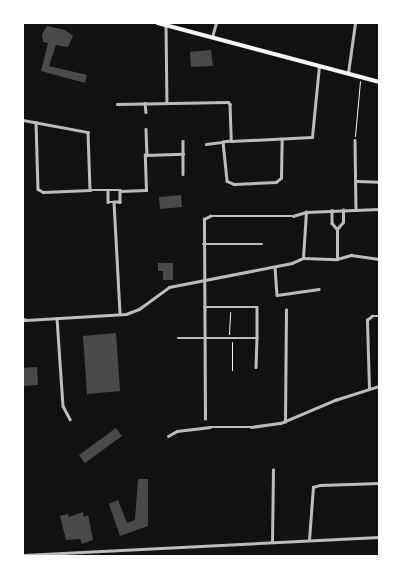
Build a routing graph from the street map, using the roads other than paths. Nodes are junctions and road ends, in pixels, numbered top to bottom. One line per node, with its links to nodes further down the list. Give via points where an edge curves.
1 (158, 23): 4 (main road)
2 (216, 23): 5 (street)
3 (355, 23): 7 (street)
4 (166, 25): 5 (main road); 9 (street)
5 (212, 37): 6 (main road)
6 (319, 66): 7 (main road); 16 (street, via 312,138)
7 (348, 73): 8 (main road)
8 (379, 82)
9 (168, 102): 10 (street); 19 (street, via 229,102)
10 (145, 103): 11 (street); 12 (street)
11 (117, 104)
12 (146, 112)
13 (23, 120): 14 (street)
14 (36, 122): 27 (street, via 88,132); 27 (street, via 38,189 43,192)
15 (146, 129): 23 (street)
16 (282, 139): 19 (street); 20 (street, via 281,178 276,182 234,184 228,181)
17 (355, 140): 25 (street)
18 (183, 141): 22 (street)
19 (231, 141): 20 (street)
20 (223, 142): 21 (street)
21 (206, 144)
22 (183, 154): 23 (street); 24 (street)
23 (147, 155): 29 (street, via 146,190)
24 (183, 174)
25 (356, 181): 26 (street); 34 (street)
26 (379, 182)
27 (90, 190): 28 (street)
28 (108, 190): 29 (street); 30 (street, via 108,202)
29 (120, 191): 30 (street, via 120,202)
30 (114, 202): 47 (street)
31 (379, 209): 34 (street)
32 (332, 210): 33 (street); 35 (street); 36 (street, via 332,223)
33 (343, 210): 34 (street); 36 (street, via 343,222)
34 (356, 210)
35 (306, 212): 37 (street, via 294,216 210,216 204,219); 39 (street)
36 (337, 229): 40 (street)
37 (203, 244): 38 (street); 43 (street)
38 (262, 244)
39 (303, 258): 40 (street); 42 (street)
40 (336, 259): 41 (street, via 351,255)
41 (379, 259)
42 (275, 267): 43 (street); 44 (street, via 277,295)
43 (204, 281): 45 (street); 47 (street, via 169,287 139,310)
44 (320, 289)
45 (204, 307): 52 (street); 53 (street, via 257,307)
46 (286, 310): 59 (street)
47 (120, 314): 49 (street)
48 (379, 316): 56 (street, via 372,316 367,320)
49 (57, 318): 50 (street); 57 (street, via 63,406)
50 (24, 320)
51 (178, 338): 52 (street)
52 (204, 338): 53 (street); 58 (street)
53 (257, 338): 54 (street)
54 (256, 367)
55 (379, 386): 56 (street)
56 (369, 389): 59 (street, via 335,400)
57 (70, 419)
58 (205, 419)
59 (285, 422): 60 (street, via 251,428 210,427 177,431)
60 (168, 436)
61 (273, 470): 65 (street)
62 (379, 483): 64 (street, via 313,487)
63 (379, 537): 64 (street)
64 (309, 540): 65 (street)
65 (272, 541): 66 (street)
66 (23, 555)

